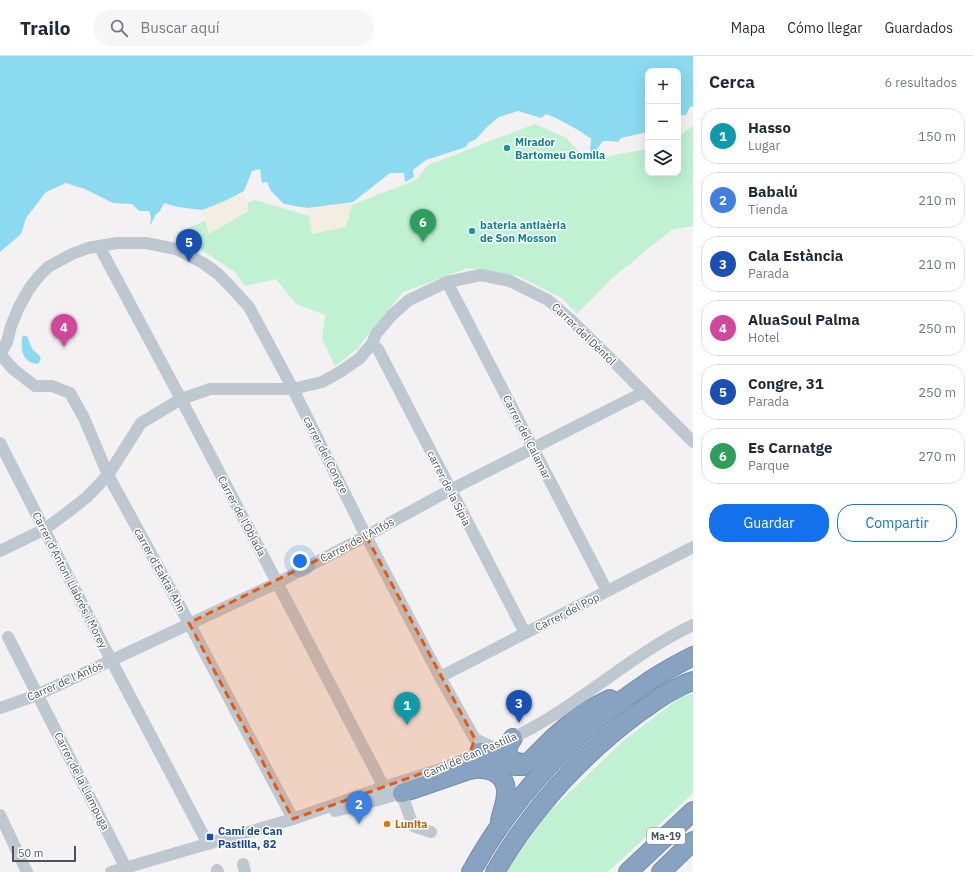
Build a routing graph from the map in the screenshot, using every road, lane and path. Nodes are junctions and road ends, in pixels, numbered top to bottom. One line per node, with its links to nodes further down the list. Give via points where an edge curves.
1 (98, 246): 4 (street, carrer del Congre, via 72,254 48,267 39,276 20,307); 5 (street, carrer del Congre, via 146,243 176,249 217,273 249,307); 7 (street, Carrer de l'Oblada)
2 (447, 282): 3 (street, Carrer del Déntol, via 409,300 376,334); 6 (street, Carrer del Déntol, via 481,275 510,281 548,300); 10 (street, Carrer del Calamar)
3 (372, 344): 5 (street, Carrer del Déntol, via 359,359 340,372 322,382); 12 (street, carrer de la Sípia, via 378,349)
4 (0, 355): 11 (street, carrer d'Eaktai Ahn, via 35,386 52,386 70,393 84,418)
5 (293, 389): 7 (street, Carrer del Déntol, via 210,389); 14 (street, carrer del Congre)
6 (644, 392): 8 (street, Carrer del Déntol); 10 (street, Carrer de l'Anfós)
7 (180, 399): 11 (street, Carrer del Déntol, via 141,423); 17 (street, Carrer de l'Oblada)
8 (693, 442)
9 (0, 443): 13 (street, Carrer d'Antoni Llabrés i Morey)
10 (533, 448): 12 (street, Carrer de l'Anfós); 18 (street, Carrer del Calamar)
11 (108, 475): 13 (street, Carrer del Déntol, via 87,497); 19 (street, carrer d'Eaktai Ahn)
12 (450, 490): 14 (street, Carrer de l'Anfós); 21 (street, carrer de la Sípia)
13 (45, 529): 16 (street, Carrer del Déntol); 24 (street, Carrer d'Antoni Llabrés i Morey)
14 (366, 536): 17 (street, Carrer de l'Anfós); 25 (street, carrer del Congre)
15 (693, 547): 18 (street, Carrer del Pop)
16 (0, 551)
17 (277, 583): 19 (street, Carrer de l'Anfós); 33 (street, Carrer de l'Oblada)
18 (607, 591): 21 (street, Carrer del Pop)
19 (190, 623): 24 (street, Carrer de l'Anfós); 38 (street, carrer d'Eaktai Ahn)
20 (693, 625): 30 (street, Camí de Can Pastilla, via 656,646 544,721)
21 (524, 634): 25 (street, Carrer del Pop)
22 (8, 637): 28 (street, Carrer de la Llampuga)
23 (693, 656): 26 (highway)
24 (111, 660): 28 (street, Carrer de l'Anfós); 42 (street, Carrer d'Antoni Llabrés i Morey)
25 (440, 677): 31 (street, carrer del Congre)
26 (649, 681): 32 (highway, via 581,714); 39 (highway, via 604,714 571,743 534,782)
27 (693, 681): 49 (highway, via 673,690 644,709 615,731 568,775 514,841)
28 (37, 695): 29 (street, Carrer de l'Anfós); 45 (street, Carrer de la Llampuga)
29 (0, 708)
30 (513, 738): 31 (street, Camí de Can Pastilla); 32 (highway, via 507,752 510,757 517,762)
31 (479, 749): 32 (highway, via 515,766 523,766); 34 (street, Camí de Can Pastilla)
32 (530, 761)
33 (384, 787): 34 (street, Camí de Can Pastilla); 38 (street, Camí de Can Pastilla)
34 (400, 788): 38 (street, via 353,807); 39 (highway, via 469,770 490,770 503,780 506,789); 40 (street, via 412,826)
35 (693, 801): 44 (highway, via 653,839)
36 (693, 811): 44 (highway, Ma-19)
37 (0, 815): 46 (street)
38 (293, 819): 42 (street, Camí de Can Pastilla)
39 (498, 828): 48 (highway)
40 (431, 832)
41 (693, 841): 50 (highway, Ma-19)
42 (208, 844): 45 (street, Camí de Can Pastilla)
43 (693, 853): 51 (highway)
44 (634, 867)
45 (126, 868): 47 (street, Camí de Can Pastilla)
46 (27, 872)
47 (111, 872)
48 (471, 872)
49 (495, 872)
50 (661, 872)
51 (675, 872)

